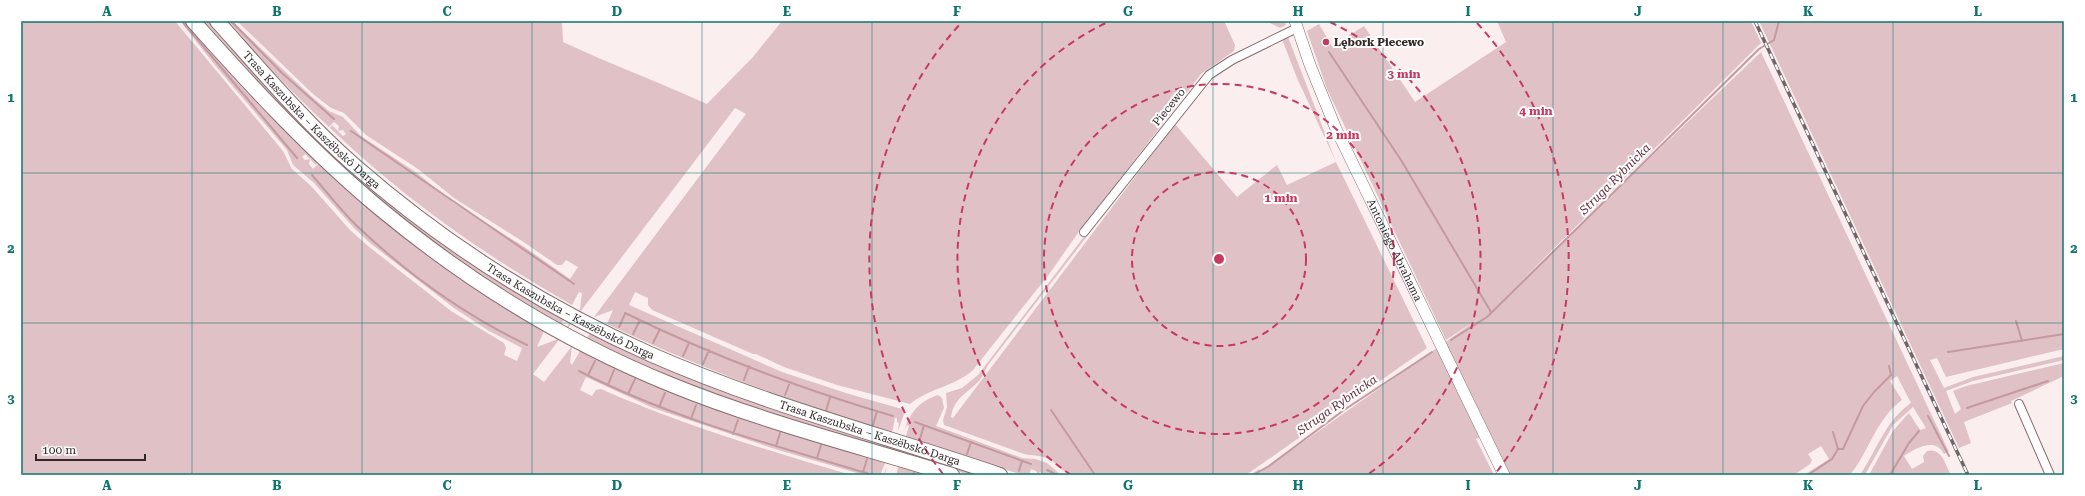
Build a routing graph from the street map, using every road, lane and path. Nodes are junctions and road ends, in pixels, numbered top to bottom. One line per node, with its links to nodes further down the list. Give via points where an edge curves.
1 (193, 21): 6 (highway, Trasa Kaszubska – Kaszëbskô Darga, via 284,120 377,206 462,271 563,333 641,372 710,400)
2 (217, 21): 7 (highway, Trasa Kaszubska – Kaszëbskô Darga, via 294,107 387,193 472,255 581,321 655,356 747,392)
3 (1296, 24): 4 (street, Piecewo, via 1209,75); 8 (main road, Antoniego Abrahama, via 1336,129)
4 (1084, 232)
5 (2019, 404): 9 (street)
6 (952, 475)
7 (1000, 475)
8 (1504, 475)
9 (2050, 475)

